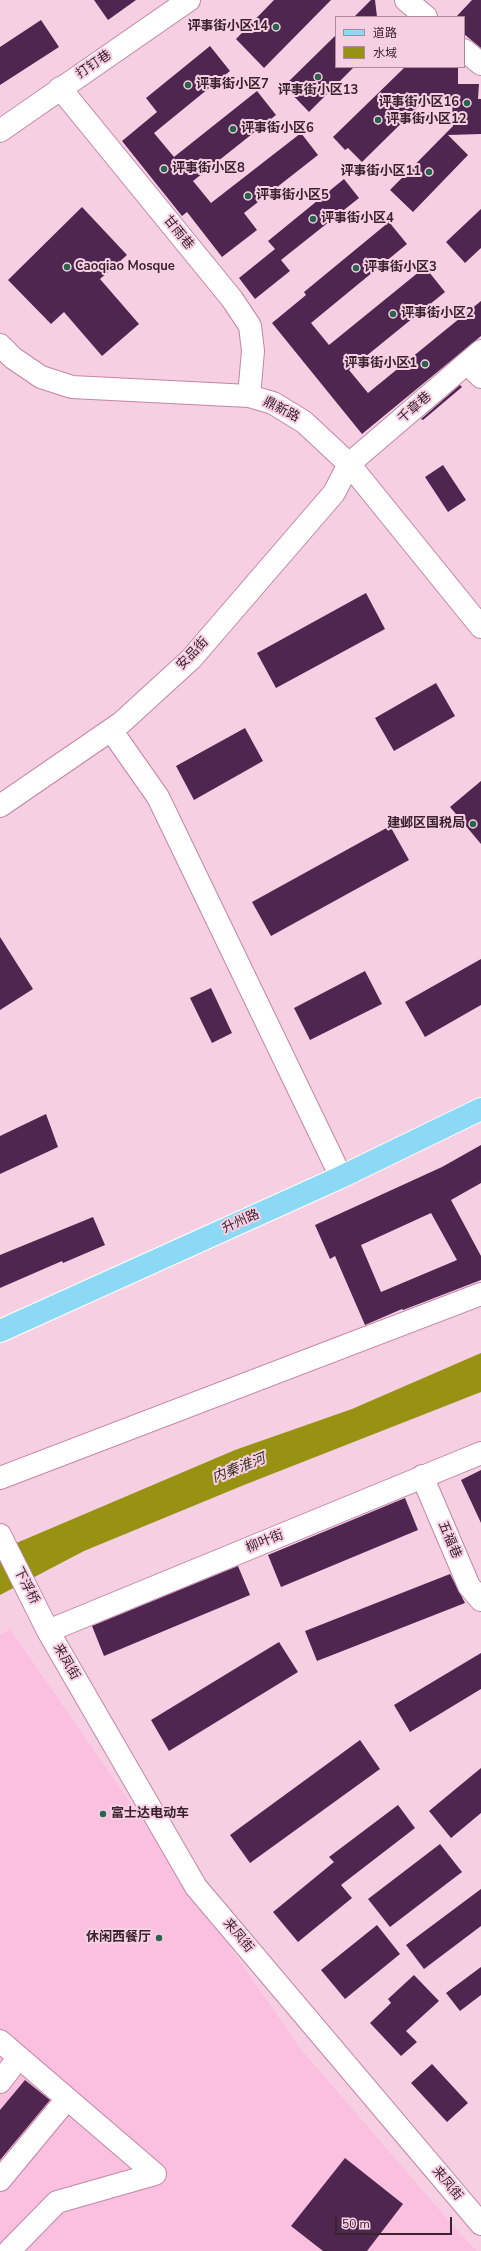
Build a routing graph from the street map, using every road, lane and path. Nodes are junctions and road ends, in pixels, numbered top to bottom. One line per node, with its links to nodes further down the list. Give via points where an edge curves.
1 (189, 0): 6 (street, 打钉巷)
2 (406, 0): 3 (street)
3 (425, 16)
4 (465, 51): 5 (street)
5 (481, 64)
6 (60, 88): 7 (street, 打钉巷); 10 (street, 甘雨巷, via 232,299 250,326 253,351)
7 (0, 131)
8 (0, 345): 10 (street, 鼎新路, via 13,358 41,377 72,387)
9 (476, 364): 11 (street, 千章巷)
10 (249, 396): 11 (street, 鼎新路, via 274,403 304,422)
11 (349, 464): 12 (street, 鼎新路); 13 (street, 安品街, via 334,493 191,659)
12 (481, 627)
13 (111, 730): 14 (street, 安品街); 16 (street, via 158,797)
14 (0, 806)
15 (481, 1109): 16 (main road, 升州路)
16 (341, 1177): 18 (main road, 升州路)
17 (481, 1294): 21 (street)
18 (0, 1330)
19 (481, 1453): 20 (street, 柳叶街)
20 (422, 1476): 23 (street, 五福巷, via 469,1586); 24 (street, 柳叶街)
21 (0, 1478)
22 (0, 1535): 24 (street, 下浮桥)
23 (481, 1600)
24 (45, 1624): 30 (street, 来凤街, via 196,1887)
25 (0, 2041): 28 (street)
26 (16, 2061): 27 (street)
27 (0, 2082)
28 (67, 2099): 29 (street); 31 (street, via 155,2174 57,2202)
29 (0, 2180)
30 (481, 2224)
31 (9, 2251)

